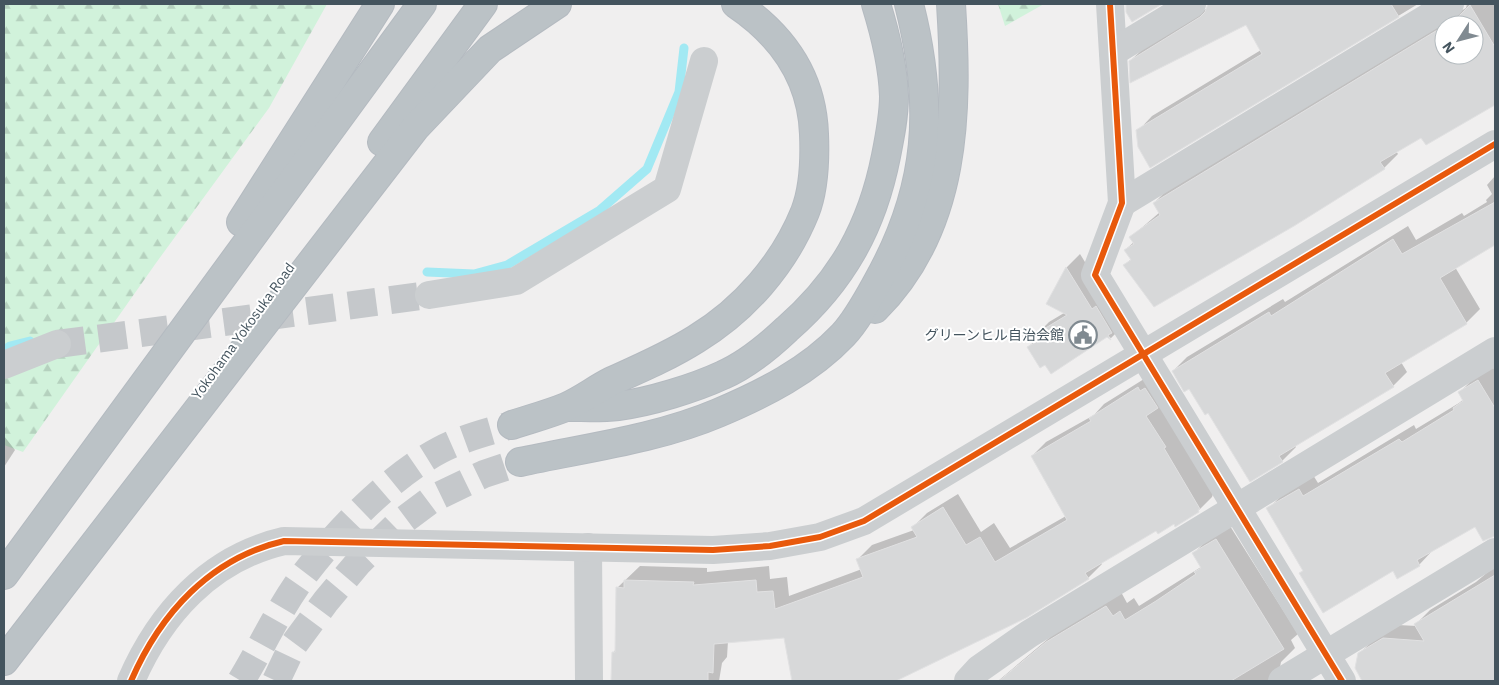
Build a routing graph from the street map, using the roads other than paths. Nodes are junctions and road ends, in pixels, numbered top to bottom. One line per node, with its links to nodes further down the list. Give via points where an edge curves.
1 (380, 4): 24 (highway)
2 (422, 4): 24 (highway)
3 (483, 4): 31 (highway, Yokohama Yokosuka Road)
4 (557, 4): 31 (highway, via 490,49 415,128)
5 (736, 4): 22 (highway, via 758,19 779,40 796,64 807,90 814,122 815,152 806,210 789,245 768,275 735,311 698,339)
6 (876, 4): 22 (highway, via 891,63 894,96 886,159 866,227 843,268 814,306 772,343 725,374 696,386 618,406)
7 (909, 4): 17 (highway, via 924,82 924,131 915,196 887,265)
8 (951, 4): 17 (highway, via 953,100 946,178 927,232 901,280 876,308)
9 (1110, 4): 12 (street)
10 (1192, 4): 12 (street)
11 (1450, 4): 15 (street)
12 (1113, 52): 15 (street)
13 (704, 61): 16 (street, via 667,190 516,281)
14 (1495, 144): 20 (street)
15 (1122, 203): 20 (street, via 1095,274)
16 (429, 295)
17 (843, 334): 25 (highway, via 784,382 718,413 680,427)
18 (57, 344): 21 (street)
19 (1495, 351): 26 (street)
20 (1143, 354): 26 (street); 27 (street, via 928,485 864,521 820,538 713,550)
21 (4, 365)
22 (565, 407): 23 (highway)
23 (512, 425)
24 (105, 436): 29 (highway)
25 (520, 462)
26 (1238, 509): 30 (street); 32 (street, via 1028,634)
27 (588, 547): 33 (street, via 306,540 262,546 222,565 189,595 151,641); 34 (street)
28 (1495, 552): 30 (street)
29 (4, 575)
30 (1326, 654): 36 (street); 37 (street)
31 (4, 660)
32 (974, 675): 35 (street)
33 (131, 681)
34 (589, 681)
35 (949, 681)
36 (1282, 681)
37 (1342, 681)

